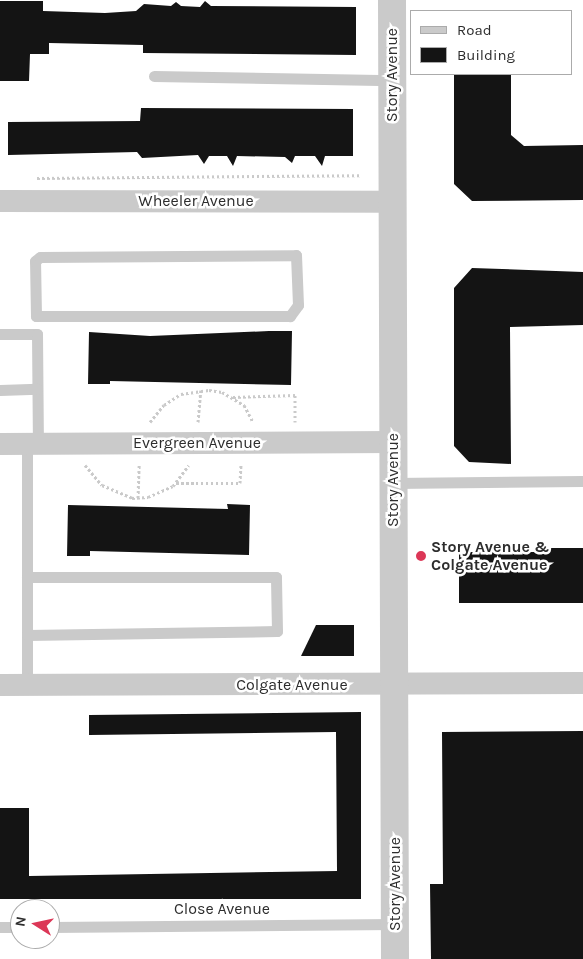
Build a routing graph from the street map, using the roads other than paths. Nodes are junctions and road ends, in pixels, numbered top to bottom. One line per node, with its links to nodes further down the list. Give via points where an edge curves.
1 (392, 0): 3 (street, Story Avenue)
2 (154, 76): 3 (lane)
3 (392, 80): 5 (street, Story Avenue)
4 (0, 201): 5 (street, Wheeler Avenue)
5 (393, 202): 11 (street, Story Avenue)
6 (36, 316): 6 (lane, via 290,316 298,304 298,259 292,254 40,257 35,262); 8 (lane)
7 (0, 334): 8 (lane)
8 (37, 334): 9 (lane)
9 (38, 389): 10 (lane); 13 (lane)
10 (0, 390)
11 (393, 442): 13 (street, Evergreen Avenue); 15 (street, Story Avenue)
12 (0, 444): 13 (street, Evergreen Avenue)
13 (32, 444): 16 (lane)
14 (583, 481): 15 (lane)
15 (394, 483): 19 (street, Story Avenue)
16 (27, 577): 17 (lane); 17 (lane, via 276,577 277,631)
17 (27, 636): 21 (lane)
18 (583, 683): 19 (street, Colgate Avenue)
19 (394, 685): 21 (street, Colgate Avenue); 22 (street, Story Avenue)
20 (0, 686): 21 (street, Colgate Avenue)
21 (27, 686)
22 (395, 924): 23 (lane, Close Avenue); 24 (street, Story Avenue)
23 (60, 927)
24 (395, 959)

